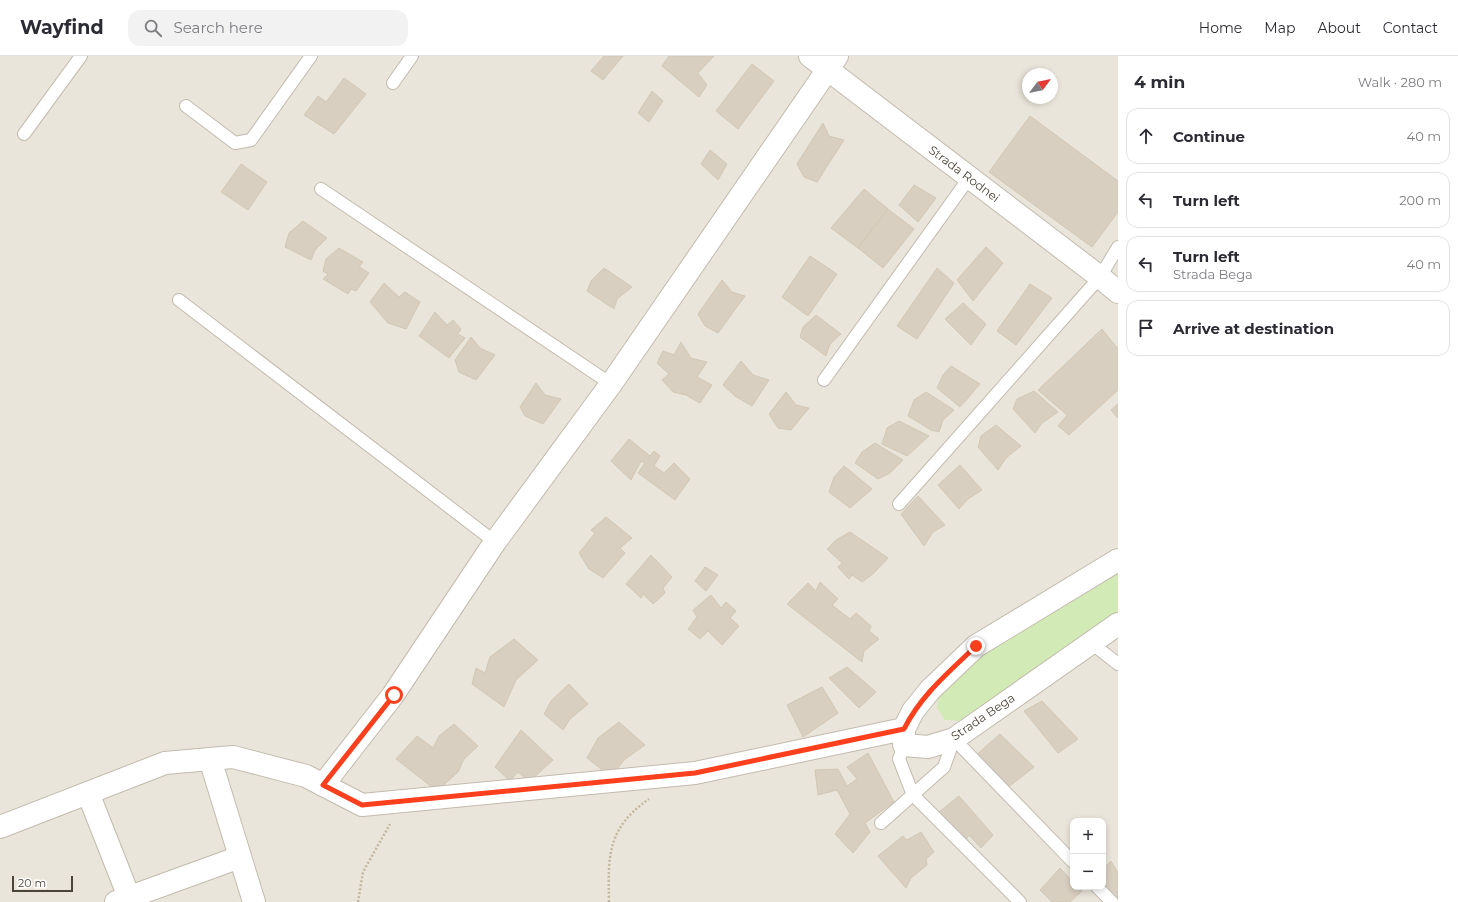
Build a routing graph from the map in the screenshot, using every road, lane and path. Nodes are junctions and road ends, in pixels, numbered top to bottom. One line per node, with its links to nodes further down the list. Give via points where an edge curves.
1 (81, 56): 8 (lane)
2 (311, 56): 7 (lane, via 252,140 235,143)
3 (412, 56): 6 (lane)
4 (810, 56): 5 (street, Strada Rodnei)
5 (832, 63): 9 (street, Strada Rodnei); 16 (street)
6 (393, 83)
7 (186, 106)
8 (24, 134)
9 (969, 178): 12 (street, Strada Rodnei); 15 (lane)
10 (321, 189): 16 (lane)
11 (1118, 247): 12 (lane)
12 (1100, 277): 13 (street, Strada Rodnei); 17 (lane)
13 (1118, 292)
14 (179, 300): 18 (lane)
15 (824, 380)
16 (611, 384): 18 (street)
17 (898, 504)
18 (495, 542): 26 (street, via 394,695)
19 (1118, 560): 23 (street, via 976,646 930,690 913,711)
20 (1118, 624): 21 (street, Strada Bega)
21 (1090, 642): 22 (lane); 24 (street, Strada Bega)
22 (1118, 664)
23 (904, 737): 24 (street, Strada Bega, via 928,748); 28 (lane, via 899,759); 30 (street, Strada Bega, via 695,773)
24 (954, 739): 28 (lane, via 944,767); 34 (lane)
25 (210, 759): 26 (street, Strada Bega, via 233,757 306,776); 27 (street, Strada Bega, via 165,763); 33 (street)
26 (323, 785): 30 (street, Strada Bega, via 362,805)
27 (88, 793): 32 (street, Strada Bega); 36 (street)
28 (913, 795): 31 (lane); 40 (lane)
29 (654, 796): 39 (path, via 617,830 611,845)
30 (402, 803): 38 (path, via 363,872)
31 (880, 823)
32 (0, 827)
33 (240, 857): 36 (street); 37 (street)
34 (1070, 859)
35 (1100, 890): 41 (lane)
36 (123, 900)
37 (254, 902)
38 (358, 902)
39 (609, 902)
40 (1020, 902)
41 (1112, 902)

